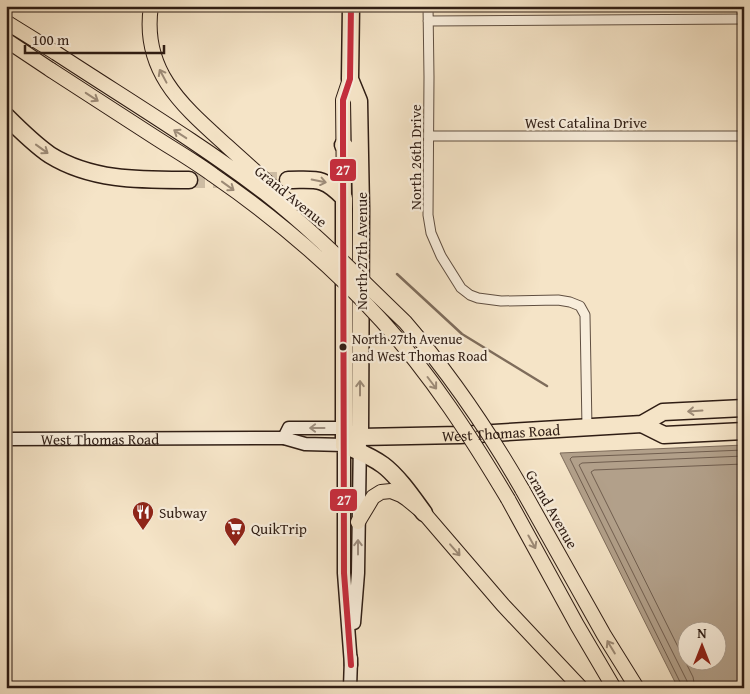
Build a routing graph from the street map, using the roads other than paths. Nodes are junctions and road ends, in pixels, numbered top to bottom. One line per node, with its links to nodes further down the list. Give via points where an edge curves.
1 (152, 6): 17 (main road, one-way to 1, bridge, via 370,277 176,96 156,60 150,30)
2 (351, 6): 8 (highway, North 27th Avenue)
3 (428, 6): 5 (street, North 26th Drive)
4 (744, 19): 5 (street)
5 (428, 21): 10 (street, North 26th Drive)
6 (6, 22): 17 (main road, Grand Avenue, one-way to 6, bridge, via 327,247 233,169)
7 (6, 40): 32 (main road, Grand Avenue, one-way to 32, bridge, via 227,185 334,273 382,320 433,383 470,436)
8 (350, 78): 12 (main road, North 27th Avenue, via 343,100); 16 (highway, North 27th Avenue, via 359,101)
9 (6, 116): 13 (highway, one-way to 13, via 39,147 82,170 122,179)
10 (429, 136): 11 (street, West Catalina Drive); 21 (street, North 26th Drive, via 430,233 461,288 478,298 570,302 580,306 585,315)
11 (744, 136)
12 (343, 145): 15 (main road, North 27th Avenue); 16 (highway, via 352,157 356,198)
13 (189, 180)
14 (288, 180): 15 (highway, one-way to 15, via 323,181)
15 (344, 198): 20 (highway, North 27th Avenue)
16 (361, 209): 25 (highway, North 27th Avenue, one-way to 16)
17 (405, 322): 33 (main road, Grand Avenue, one-way to 17, bridge, via 486,428)
18 (744, 408): 19 (highway, West Thomas Road, one-way to 19, via 661,413)
19 (642, 424): 21 (highway, West Thomas Road); 22 (highway, via 664,435)
20 (344, 428): 23 (main road, West Thomas Road, one-way to 23, via 290,428); 25 (main road, West Thomas Road); 26 (highway, North 27th Avenue)
21 (587, 428): 25 (highway, West Thomas Road)
22 (744, 431)
23 (284, 438): 24 (main road, West Thomas Road); 26 (main road, West Thomas Road, via 305,444)
24 (6, 439)
25 (359, 444): 26 (highway, West Thomas Road); 27 (highway, via 411,494); 28 (main road, North 27th Avenue)
26 (344, 445): 29 (main road, North 27th Avenue, via 344,572)
27 (424, 513): 28 (main road, via 401,495 385,491 373,497); 31 (main road, one-way to 31, via 503,605)
28 (358, 522): 29 (main road, North 27th Avenue, one-way to 28)
29 (351, 665): 30 (main road, North 27th Avenue)
30 (350, 688)
31 (581, 688)
32 (614, 688)
33 (637, 688)

